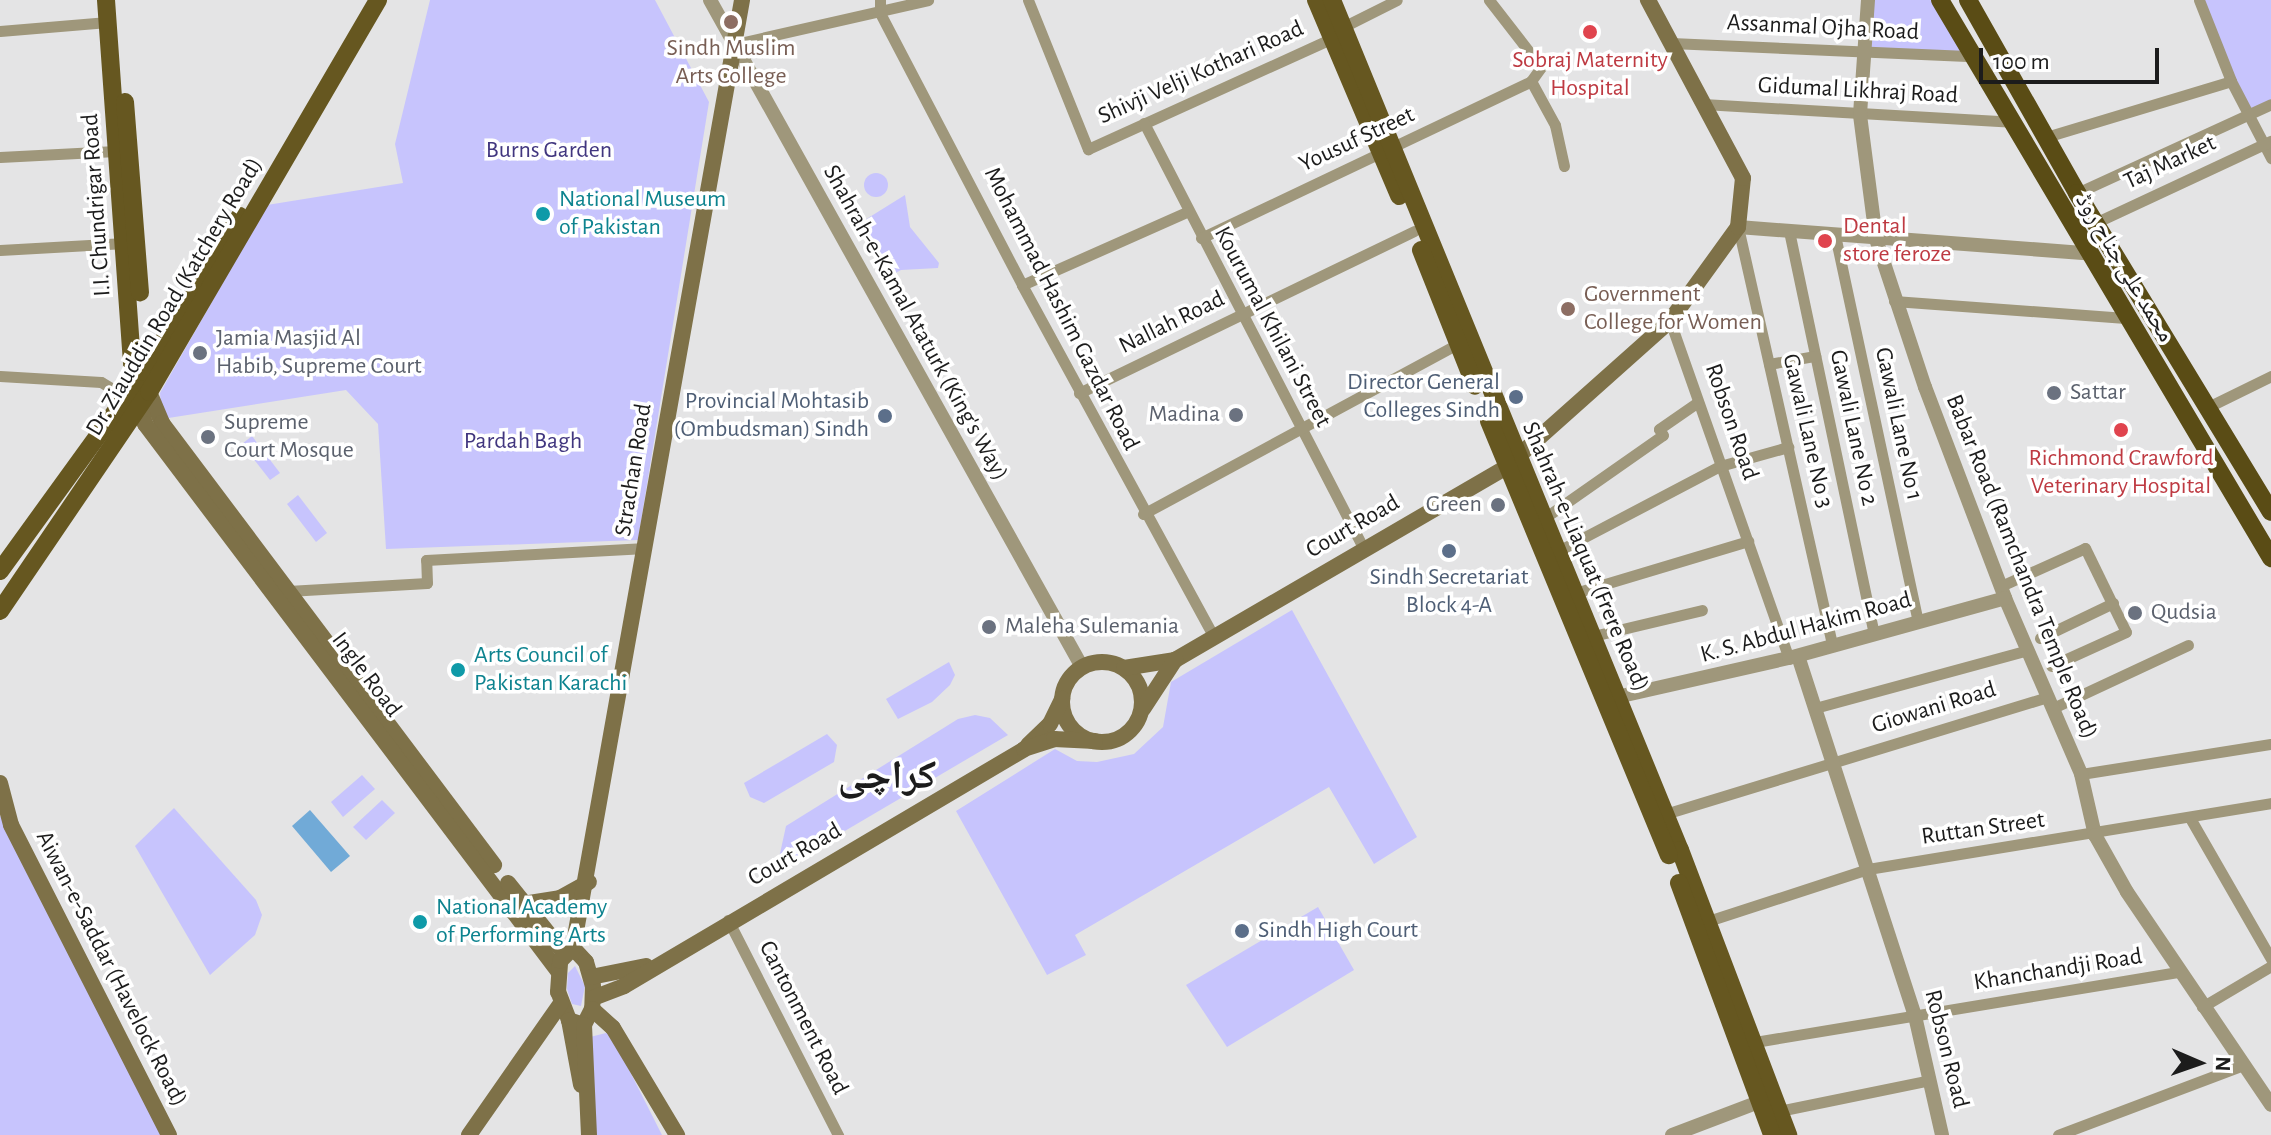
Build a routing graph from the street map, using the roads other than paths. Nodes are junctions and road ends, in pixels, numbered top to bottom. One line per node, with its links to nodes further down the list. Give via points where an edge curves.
1 (106, 0): 19 (main road, I.I. Chundrigar Road)
2 (116, 0): 63 (main road, I.I. Chundrigar Road)
3 (371, 0): 63 (main road, Dr. Ziauddin Road (Katchery Road))
4 (378, 0): 63 (main road, Dr. Ziauddin Road (Katchery Road))
5 (710, 0): 23 (street, Shahrah-e-Kamal Ataturk (King's Way))
6 (742, 0): 23 (main road, Strachan Road)
7 (928, 0): 18 (street)
8 (1028, 0): 33 (street, Shivji Velji Kothari Road, via 1088,149)
9 (1316, 0): 21 (main road, Shahrah-e-Liaquat (Frere Road))
10 (1332, 0): 21 (main road, Shahrah-e-Liaquat (Frere Road))
11 (1397, 0): 21 (street, Shivji Velji Kothari Road)
12 (1489, 0): 26 (street, via 1541,67)
13 (1648, 0): 22 (main road)
14 (1868, 0): 24 (street, Babar Road (Ramchandra Temple Road))
15 (1940, 0): 25 (highway, محمد علی جناح روڈ)
16 (1968, 0): 34 (highway, محمد علی جناح روڈ)
17 (2199, 0): 27 (street)
18 (880, 6): 23 (street); 53 (street, Mohammad Hashim Gazdar Road)
19 (108, 22): 20 (street); 37 (main road, I.I. Chundrigar Road)
20 (0, 31)
21 (1338, 32): 33 (street, Shivji Velji Kothari Road); 36 (main road, Shahrah-e-Liaquat (Frere Road))
22 (1671, 43): 24 (street, Assanmal Ojha Road); 28 (main road)
23 (735, 44): 75 (main road, Strachan Road, via 674,360); 97 (street, Shahrah-e-Kamal Ataturk (King's Way))
24 (1863, 53): 25 (street, Assanmal Ojha Road); 31 (street, Babar Road (Ramchandra Temple Road))
25 (1973, 56): 32 (highway, محمد علی جناح روڈ)
26 (1531, 81): 36 (street, Yousuf Street); 40 (street, via 1555,125)
27 (2231, 81): 30 (street); 34 (street)
28 (1703, 104): 31 (street, Gidumal Likhraj Road); 44 (main road, via 1743,178)
29 (2271, 104): 30 (street)
30 (2246, 114): 35 (street); 41 (street)
31 (1860, 115): 32 (street, Gidumal Likhraj Road); 49 (street, Babar Road (Ramchandra Temple Road))
32 (2011, 122): 52 (highway, محمد علی جناح روڈ)
33 (1144, 123): 42 (street, Kourumal Khilani Street)
34 (2046, 137): 41 (highway, محمد علی جناح روڈ)
35 (2267, 143): 39 (street); 43 (street, Taj Market)
36 (1387, 150): 45 (main road, Shahrah-e-Liaquat (Frere Road)); 48 (street, Yousuf Street); 69 (main road, Shahrah-e-Liaquat (Frere Road))
37 (116, 151): 38 (street); 50 (main road, I.I. Chundrigar Road)
38 (0, 157)
39 (2271, 158)
40 (1564, 166)
41 (2077, 193): 43 (highway, محمد علی جناح روڈ)
42 (1187, 212): 48 (street, Kourumal Khilani Street); 53 (street)
43 (2097, 222): 66 (highway, محمد علی جناح روڈ)
44 (1738, 227): 46 (street); 57 (main road); 60 (street, Gawali Lane No 3)
45 (1414, 231): 55 (street, Nallah Road); 58 (main road, Shahrah-e-Liaquat (Frere Road))
46 (1789, 231): 47 (street); 59 (street, Gawali Lane No 2)
47 (1835, 235): 49 (street); 86 (street, Gawali Lane No 1)
48 (1201, 238): 55 (street, Kourumal Khilani Street)
49 (1876, 239): 52 (street); 54 (street, Babar Road (Ramchandra Temple Road))
50 (125, 243): 51 (street); 63 (main road, I.I. Chundrigar Road)
51 (0, 250)
52 (2086, 253): 56 (highway, محمد علی جناح روڈ)
53 (1022, 285): 64 (street, Mohammad Hashim Gazdar Road)
54 (1894, 301): 56 (street); 81 (street, Babar Road (Ramchandra Temple Road))
55 (1239, 315): 64 (street, Nallah Road); 67 (street, Kourumal Khilani Street)
56 (2125, 318): 78 (highway, محمد علی جناح روڈ)
57 (1670, 321): 65 (street, Robson Road); 69 (main road, Court Road)
58 (1458, 344): 67 (street); 69 (main road, Shahrah-e-Liaquat (Frere Road))
59 (1815, 356): 60 (street); 87 (street, Gawali Lane No 2)
60 (1769, 364): 68 (street, Gawali Lane No 3)
61 (0, 376): 63 (street, via 101,382)
62 (2271, 376): 66 (street)
63 (138, 390): 79 (main road, Dr. Ziauddin Road (Katchery Road)); 80 (main road, Ingle Road); 85 (main road, Dr. Ziauddin Road (Katchery Road)); 124 (main road, Ingle Road, via 145,424)
64 (1079, 393): 72 (street, Mohammad Hashim Gazdar Road)
65 (1698, 402): 70 (street, Robson Road); 73 (street, via 1659,429 1663,435)
66 (2208, 407): 71 (highway, محمد علی جناح روڈ)
67 (1300, 428): 72 (street); 76 (street, Kourumal Khilani Street)
68 (1788, 447): 70 (street); 91 (street, Gawali Lane No 3)
69 (1512, 462): 73 (main road, Shahrah-e-Liaquat (Frere Road)); 76 (main road, Court Road); 135 (main road, Shahrah-e-Liaquat (Frere Road))
70 (1720, 466): 74 (street, Robson Road); 77 (street)
71 (2271, 512)
72 (1143, 514): 88 (street, Mohammad Hashim Gazdar Road)
73 (1543, 519): 77 (main road, Shahrah-e-Liaquat (Frere Road))
74 (1748, 541): 82 (street); 94 (street, Robson Road)
75 (646, 548): 80 (street, via 426,560 427,583); 116 (main road, Strachan Road)
76 (1364, 549): 88 (main road, Court Road)
77 (1558, 551): 82 (main road, Shahrah-e-Liaquat (Frere Road))
78 (2271, 558)
79 (0, 571)
80 (288, 591): 117 (main road, Ingle Road)
81 (2003, 592): 83 (street, K. S. Abdul Hakim Road, via 2085,548); 86 (street, K. S. Abdul Hakim Road); 93 (street, Babar Road (Ramchandra Temple Road))
82 (1575, 593): 89 (main road, Shahrah-e-Liaquat (Frere Road))
83 (2113, 603): 90 (street); 96 (street, via 2126,632)
84 (1702, 610): 89 (street)
85 (0, 611)
86 (1918, 622): 87 (street, K. S. Abdul Hakim Road)
87 (1874, 634): 91 (street, K. S. Abdul Hakim Road)
88 (1213, 635): 95 (main road, Court Road)
89 (1593, 636): 99 (main road, Shahrah-e-Liaquat (Frere Road))
90 (2040, 638)
91 (1832, 645): 94 (street, K. S. Abdul Hakim Road)
92 (2188, 645): 101 (street, Giowani Road)
93 (2028, 650): 101 (street, Babar Road (Ramchandra Temple Road)); 102 (street)
94 (1794, 657): 99 (street, K. S. Abdul Hakim Road); 102 (street, Robson Road)
95 (1175, 660): 98 (main road, Court Road); 103 (main road)
96 (2051, 666)
97 (1082, 667): 98 (main road, via 1111,662); 100 (main road, via 1071,676)
98 (1124, 668): 103 (main road, via 1138,681)
99 (1617, 697): 111 (main road, Shahrah-e-Liaquat (Frere Road))
100 (1062, 699): 104 (main road, via 1073,729); 106 (main road, via 1050,724)
101 (2051, 702): 107 (street, Giowani Road); 108 (street, Babar Road (Ramchandra Temple Road))
102 (1815, 708): 107 (street, Robson Road)
103 (1139, 716): 104 (main road, via 1117,739)
104 (1095, 741): 106 (main road, Court Road, via 1054,739)
105 (2271, 744): 108 (street)
106 (1024, 749): 118 (main road, Court Road)
107 (1833, 762): 111 (street, Giowani Road); 115 (street, Robson Road)
108 (2081, 774): 114 (street, Babar Road (Ramchandra Temple Road))
109 (0, 783): 113 (main road, Aiwan-e-Saddar (Havelock Road))
110 (2271, 803): 112 (street, Ruttan Street)
111 (1665, 814): 119 (main road, Shahrah-e-Liaquat (Frere Road))
112 (2190, 818): 114 (street, Ruttan Street); 121 (street)
113 (6, 820): 137 (main road, Aiwan-e-Saddar (Havelock Road))
114 (2095, 835): 115 (street, Ruttan Street); 125 (street, Babar Road (Ramchandra Temple Road))
115 (1868, 869): 119 (street, Ruttan Street); 130 (street, Robson Road)
116 (589, 882): 117 (main road, via 560,898); 120 (main road, Strachan Road)
117 (523, 904): 120 (main road, Ingle Road)
118 (728, 920): 122 (main road, Court Road); 141 (street, Cantonment Road)
119 (1708, 921): 132 (main road, Shahrah-e-Liaquat (Frere Road))
120 (569, 951): 124 (main road, Strachan Road); 126 (main road, Ingle Road)
121 (2271, 959)
122 (652, 965): 126 (main road, Court Road); 128 (main road, Court Road)
123 (2271, 966): 129 (street)
124 (558, 971): 127 (main road)
125 (2179, 972): 129 (street, Babar Road (Ramchandra Temple Road)); 130 (street, Khanchandji Road)
126 (591, 977): 128 (main road)
127 (561, 1003): 131 (main road); 138 (main road)
128 (593, 1003): 131 (main road); 140 (main road)
129 (2202, 1007): 133 (street, Babar Road (Ramchandra Temple Road))
130 (1915, 1016): 132 (street, Khanchandji Road); 134 (street, Robson Road)
131 (576, 1023): 139 (main road)
132 (1755, 1042): 135 (main road, Shahrah-e-Liaquat (Frere Road))
133 (2243, 1065): 136 (street, Babar Road (Ramchandra Temple Road)); 146 (street)
134 (1930, 1080): 135 (street); 145 (street, Robson Road)
135 (1772, 1102): 142 (street); 143 (main road, Shahrah-e-Liaquat (Frere Road)); 144 (main road, Shahrah-e-Liaquat (Frere Road))
136 (2271, 1105)
137 (169, 1135)
138 (469, 1135)
139 (589, 1135)
140 (677, 1135)
141 (838, 1135)
142 (1672, 1135)
143 (1772, 1135)
144 (1788, 1135)
145 (1942, 1135)
146 (2058, 1135)

